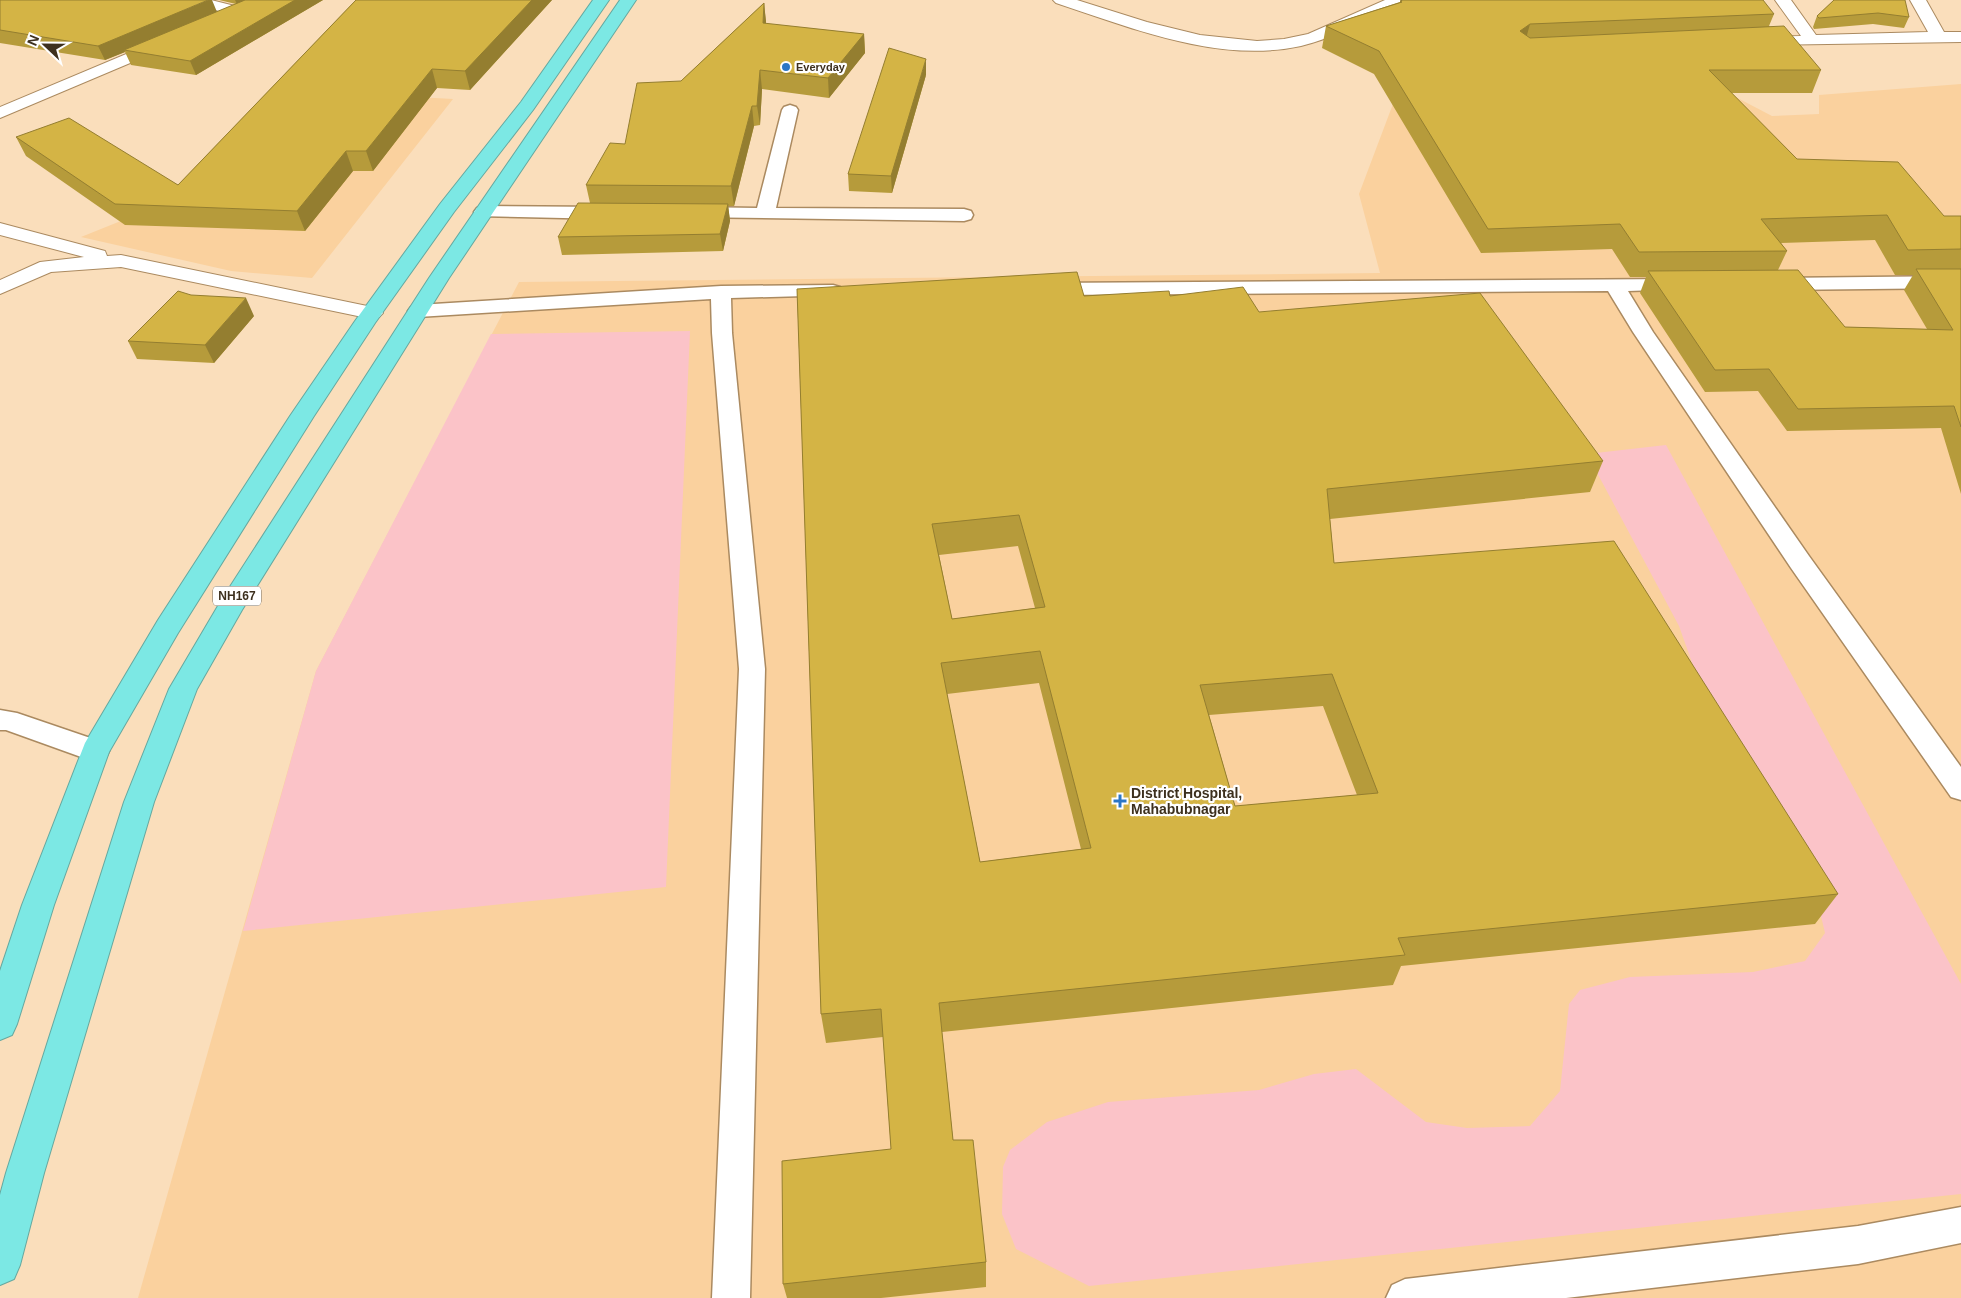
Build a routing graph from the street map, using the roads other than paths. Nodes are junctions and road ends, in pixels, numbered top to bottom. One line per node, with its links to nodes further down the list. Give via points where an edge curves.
1 (191, 0): 9 (street)
2 (601, 0): 18 (highway, NH167)
3 (628, 0): 19 (highway, NH167)
4 (1061, 0): 5 (street, via 1165,31 1233,45 1283,45 1316,37)
5 (1397, 0)
6 (1783, 0): 14 (street)
7 (1918, 0): 11 (street)
8 (256, 4): 9 (street)
9 (238, 11): 10 (street)
10 (202, 26)
11 (1938, 36): 12 (street); 14 (street)
12 (1961, 37)
13 (174, 38): 17 (street)
14 (1812, 40): 15 (street)
15 (1742, 43)
16 (790, 110): 23 (lane)
17 (0, 113)
18 (509, 129): 19 (highway); 36 (highway, NH167, via 447,208)
19 (539, 130): 20 (highway, NH167)
20 (483, 212): 21 (lane); 35 (highway, NH167)
21 (629, 213)
22 (678, 213): 23 (lane)
23 (765, 214): 24 (lane)
24 (964, 215)
25 (0, 229): 26 (street)
26 (121, 261): 31 (street, via 47,266); 36 (street)
27 (1961, 282): 28 (lane)
28 (1753, 284)
29 (1694, 285): 30 (lane)
30 (1615, 286): 32 (lane); 39 (lane, via 1794,553)
31 (0, 288)
32 (1029, 290)
33 (850, 291): 34 (lane)
34 (721, 292): 35 (lane); 43 (lane, via 752,669)
35 (418, 312): 42 (highway, NH167, via 231,606 183,690 139,802)
36 (372, 313): 38 (highway, NH167, via 302,416 168,627)
37 (0, 720): 38 (lane)
38 (95, 751): 40 (highway, NH167, via 38,905)
39 (1961, 789)
40 (0, 1024)
41 (1961, 1225): 44 (lane, via 1858,1245)
42 (0, 1265)
43 (731, 1298)
44 (1405, 1298)

